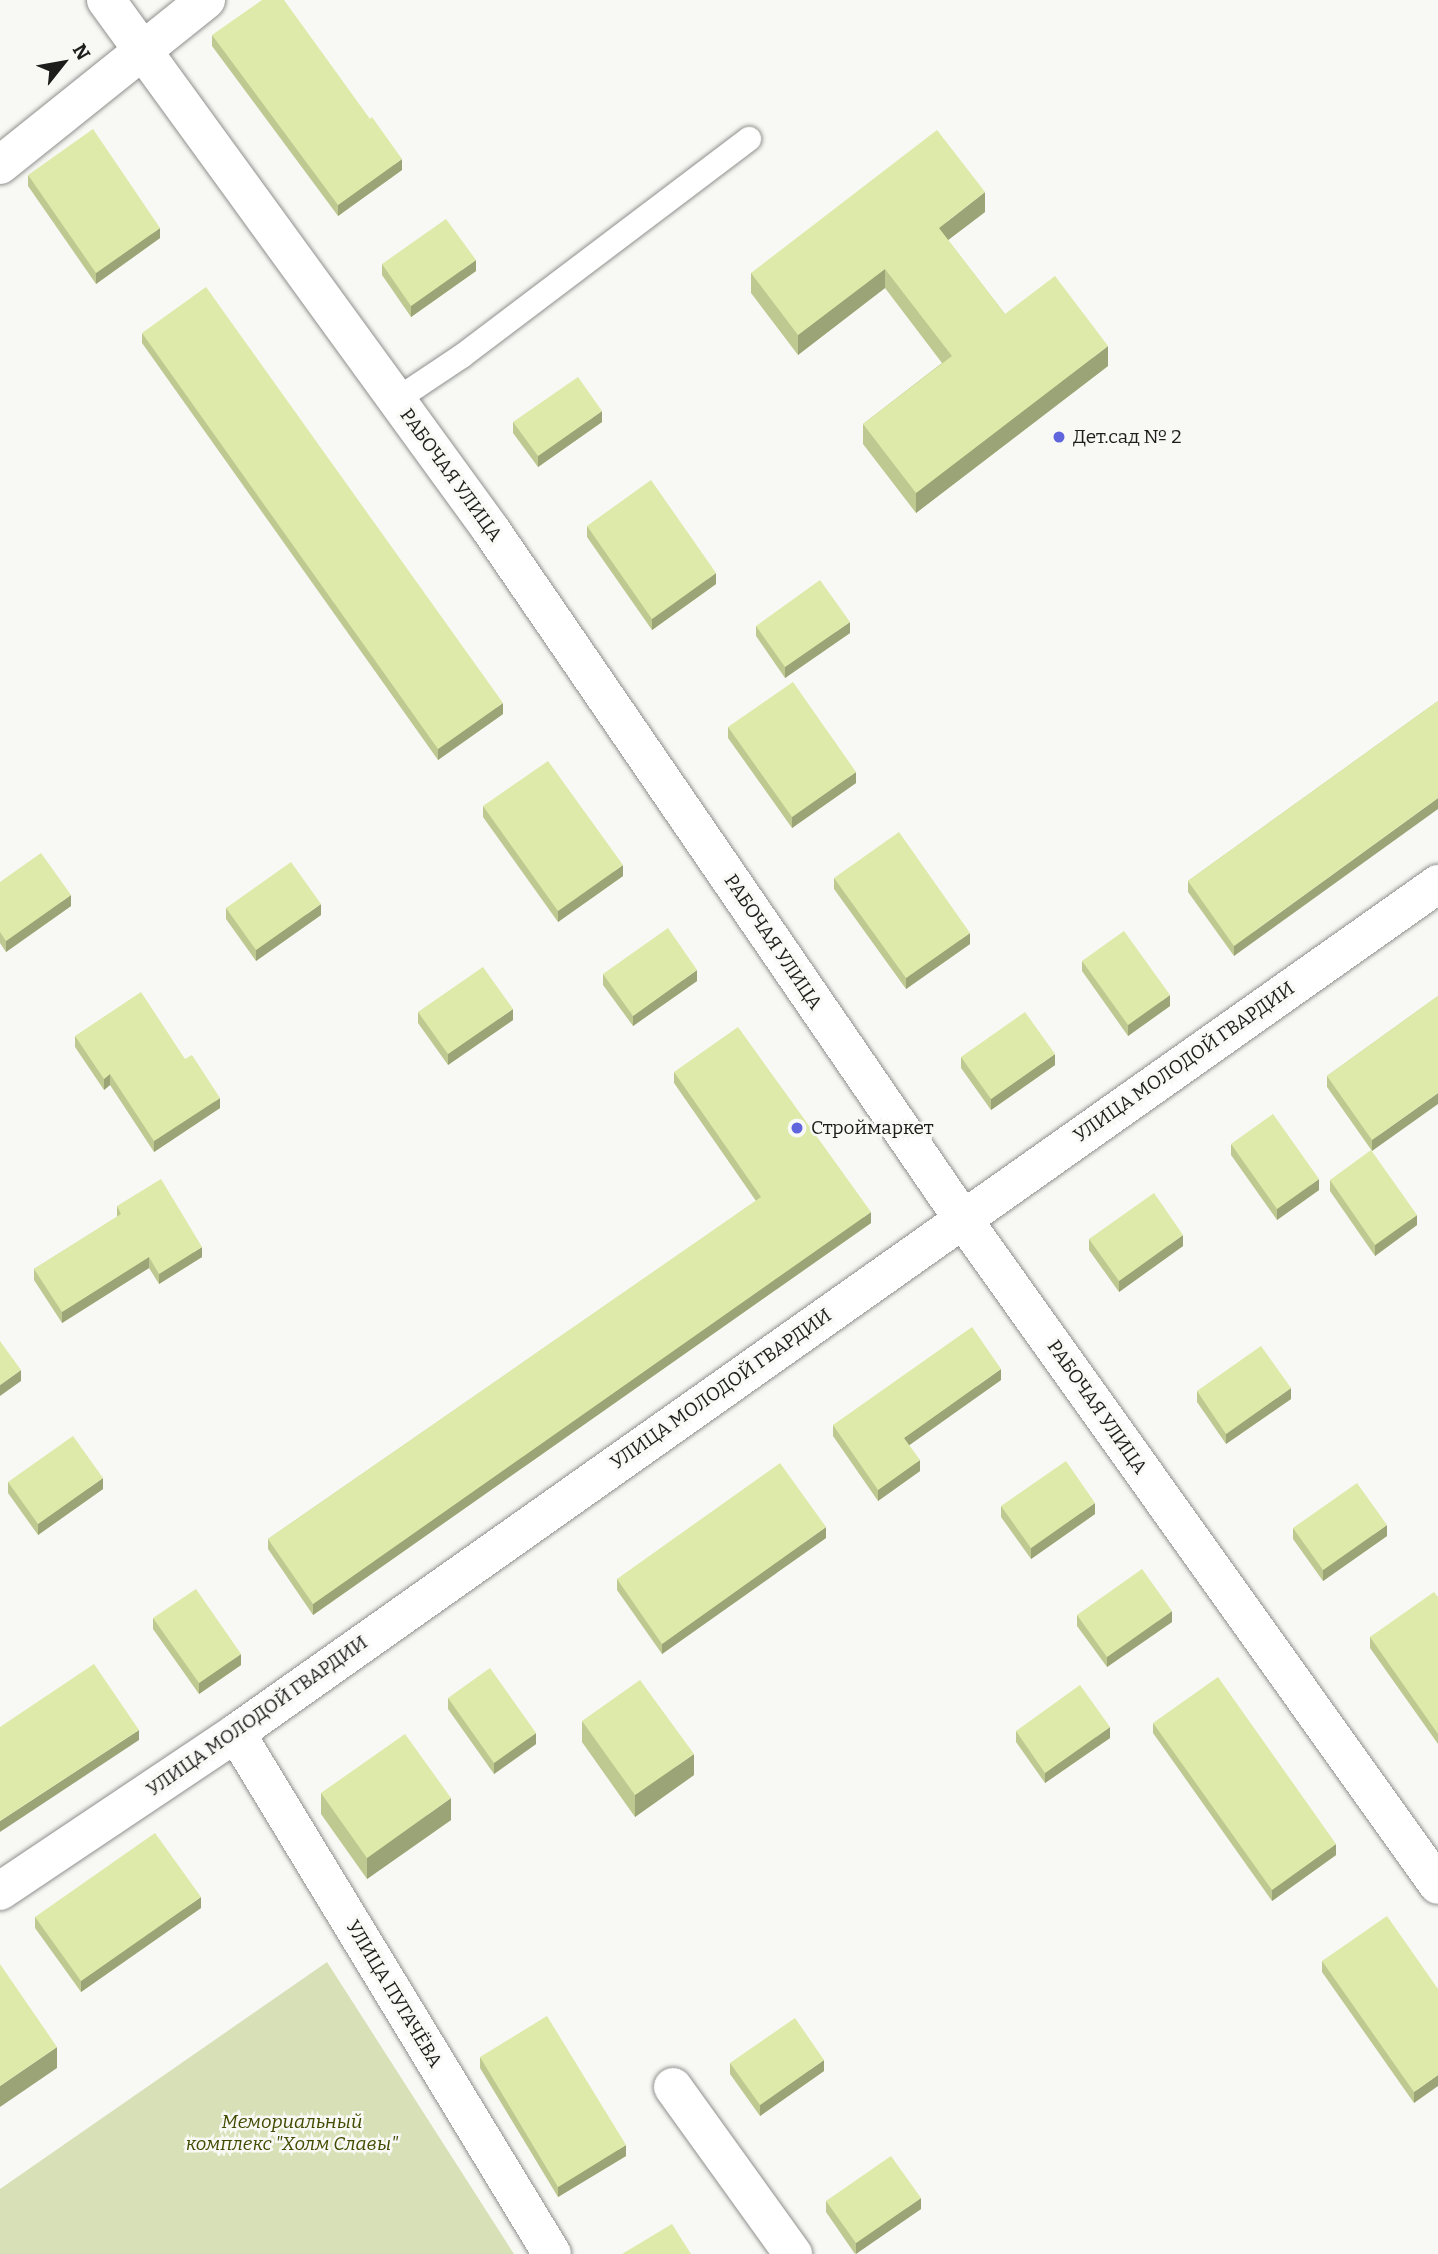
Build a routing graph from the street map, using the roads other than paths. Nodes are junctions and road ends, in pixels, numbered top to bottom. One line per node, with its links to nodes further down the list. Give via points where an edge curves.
1 (106, 0): 3 (street, РАБОЧАЯ УЛИЦА)
2 (206, 0): 3 (street)
3 (144, 52): 5 (street); 6 (street, РАБОЧАЯ УЛИЦА)
4 (749, 139): 6 (lane, via 462,356)
5 (0, 165)
6 (396, 400): 8 (street, РАБОЧАЯ УЛИЦА, via 491,530)
7 (1438, 884): 8 (street, УЛИЦА МОЛОДОЙ ГВАРДИИ)
8 (962, 1218): 9 (street, УЛИЦА МОЛОДОЙ ГВАРДИИ); 10 (street, РАБОЧАЯ УЛИЦА)
9 (236, 1733): 11 (street, УЛИЦА МОЛОДОЙ ГВАРДИИ); 13 (street, УЛИЦА ПУГАЧЁВА)
10 (1438, 1885)
11 (0, 1891)
12 (673, 2087): 14 (street)
13 (552, 2254)
14 (793, 2254)

